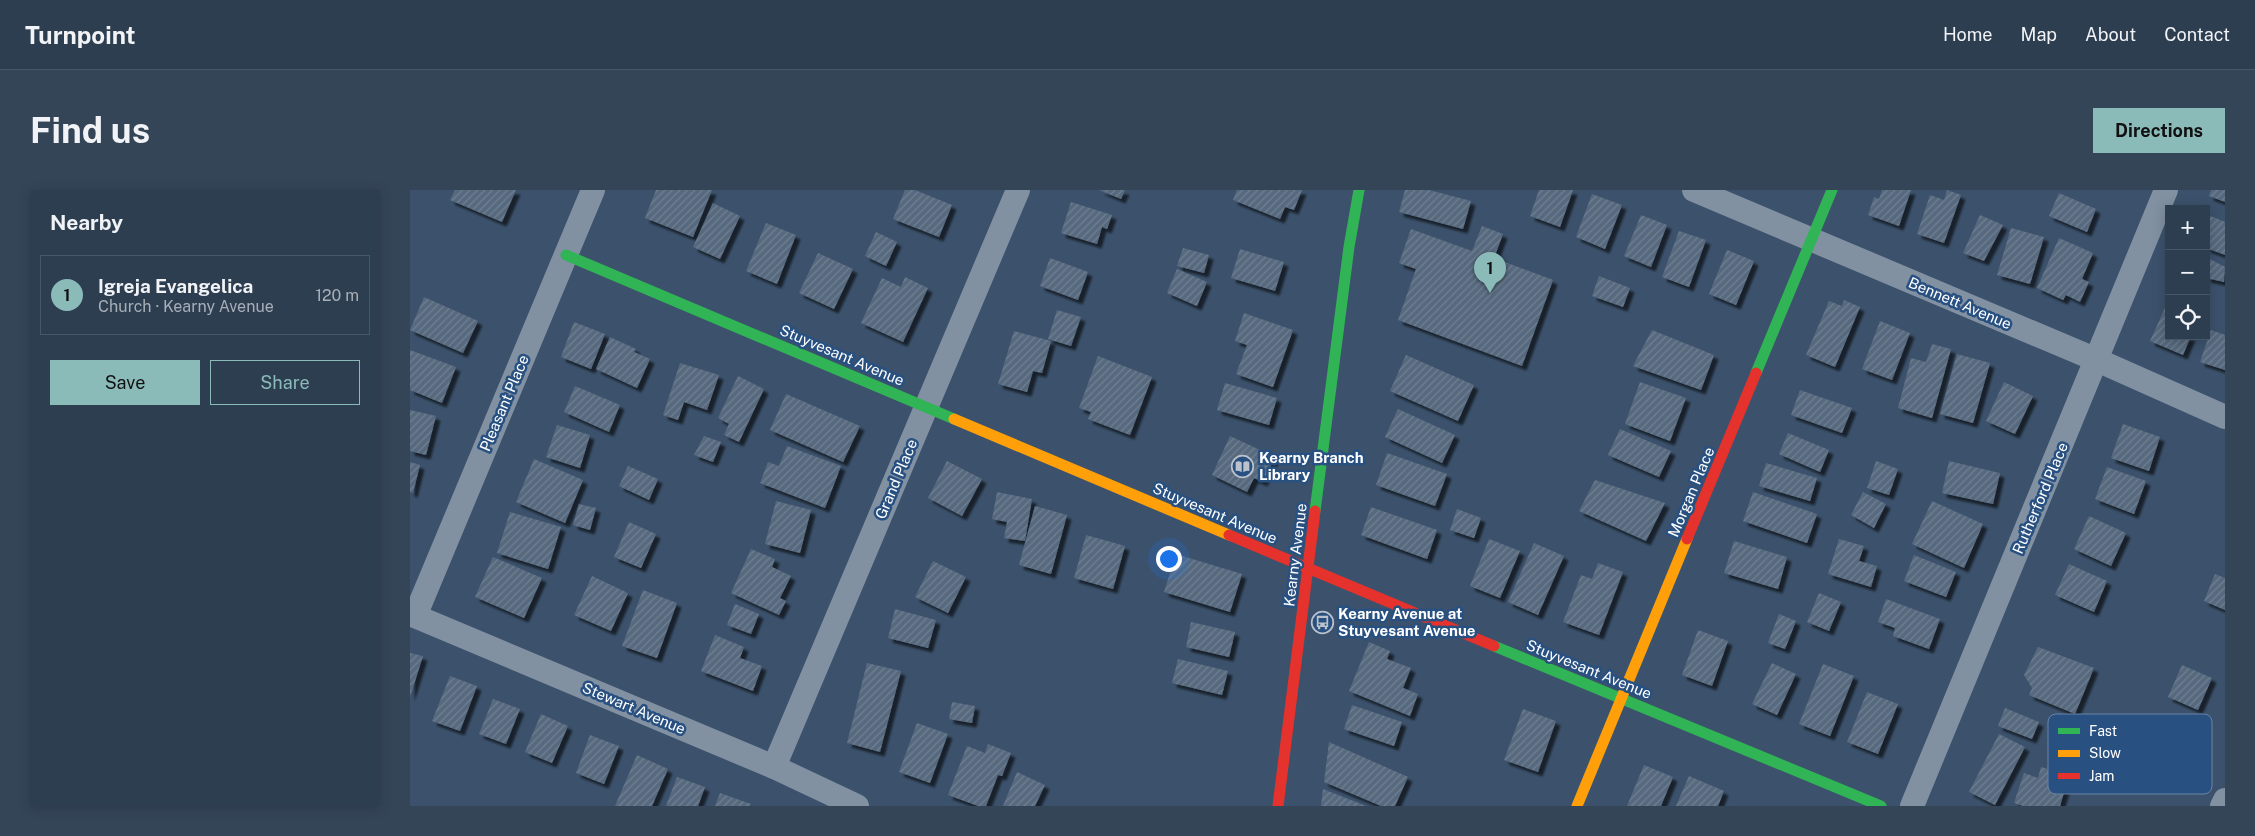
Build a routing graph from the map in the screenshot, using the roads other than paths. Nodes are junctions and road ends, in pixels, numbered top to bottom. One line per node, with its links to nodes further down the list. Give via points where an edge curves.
1 (593, 190): 8 (street, Pleasant Place)
2 (1018, 190): 10 (street, Grand Place)
3 (1360, 190): 12 (street, Kearny Avenue, via 1349,247)
4 (1694, 190): 7 (street, Bennett Avenue)
5 (1832, 190): 7 (street, Morgan Place)
6 (2166, 190): 9 (street, Rutherford Place)
7 (1812, 241): 9 (street, Bennett Avenue); 14 (street, Morgan Place)
8 (566, 255): 10 (street, Stuyvesant Avenue); 13 (street, Pleasant Place)
9 (2097, 360): 11 (street, Bennett Avenue); 21 (street, Rutherford Place)
10 (926, 407): 12 (street, Stuyvesant Avenue); 15 (street, Grand Place)
11 (2225, 417)
12 (1308, 569): 14 (street, Stuyvesant Avenue); 18 (street, Kearny Avenue)
13 (412, 615): 15 (street, Stewart Avenue)
14 (1621, 698): 19 (street, Morgan Place); 20 (street, Stuyvesant Avenue)
15 (774, 767): 17 (street, Stewart Avenue)
16 (2225, 800): 22 (street)
17 (857, 806)
18 (1278, 806)
19 (1577, 806)
20 (1881, 806)
21 (1912, 806)
22 (2222, 806)

